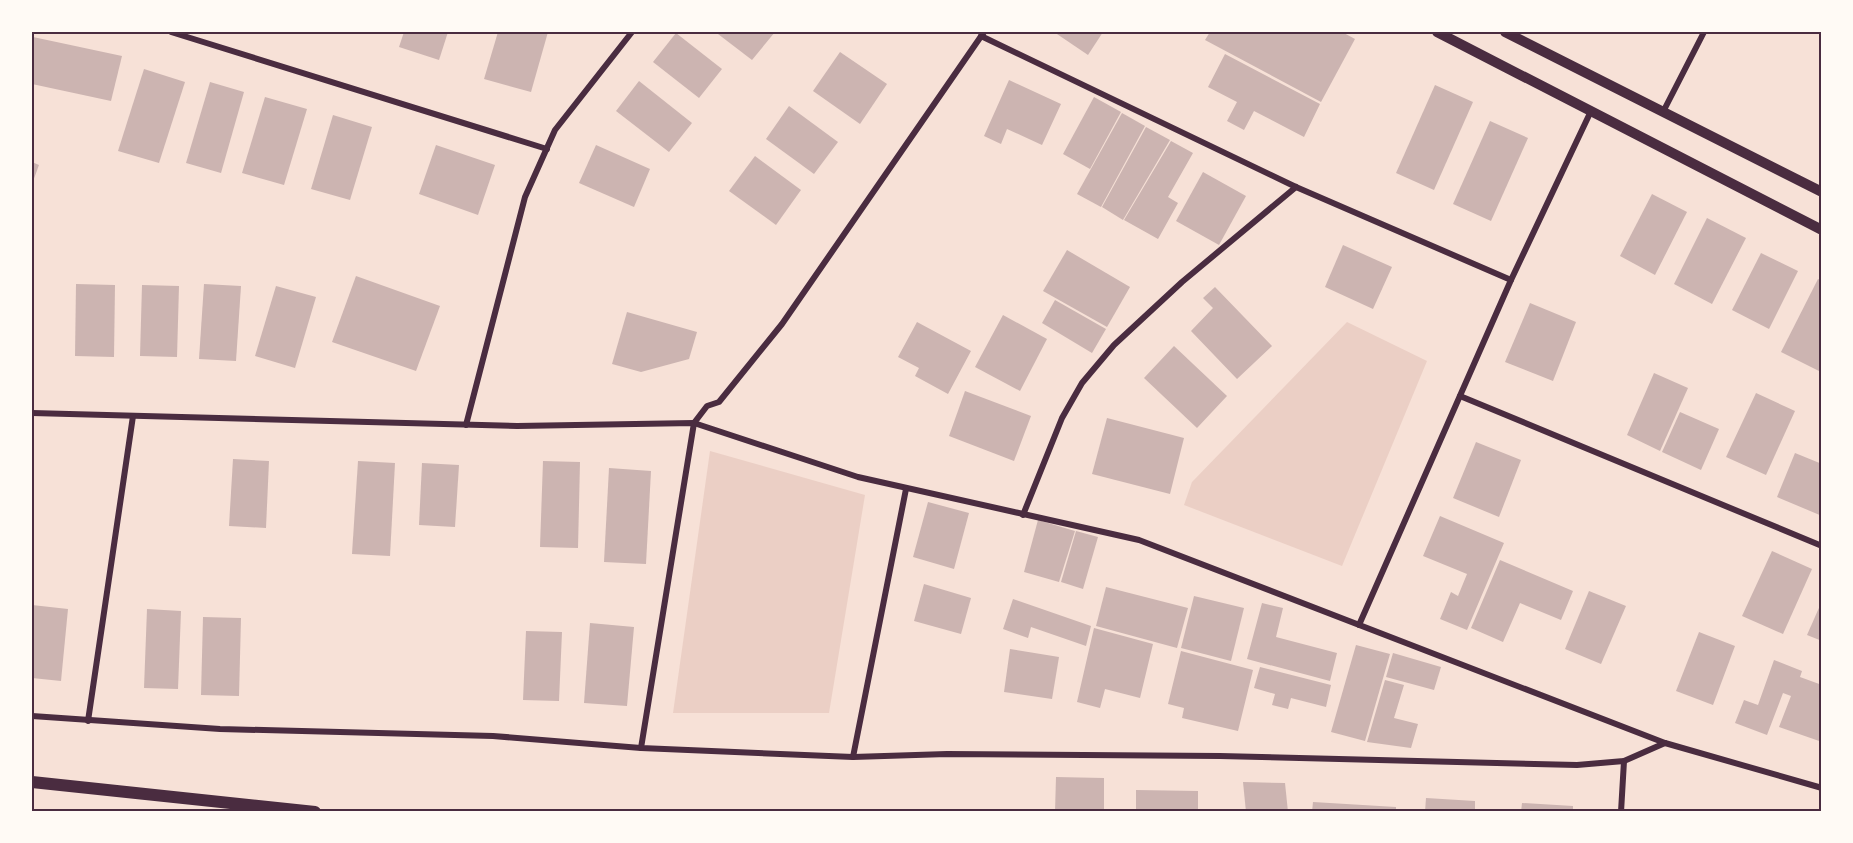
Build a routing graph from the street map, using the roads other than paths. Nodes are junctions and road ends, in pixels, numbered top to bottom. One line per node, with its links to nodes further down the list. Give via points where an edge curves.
1 (171, 32): 9 (street)
2 (632, 32): 9 (street, via 555,130)
3 (1437, 32): 7 (street)
4 (1505, 32): 8 (street)
5 (1704, 32): 8 (street)
6 (982, 34): 10 (street); 17 (street, via 783,324 718,402 707,406)
7 (1591, 111): 12 (street); 13 (street)
8 (1663, 112): 11 (street)
9 (547, 149): 18 (street, via 525,197)
10 (1296, 187): 13 (street); 20 (street, via 1182,282 1114,345 1082,383 1062,418)
11 (1821, 192)
12 (1821, 230)
13 (1511, 279): 14 (street)
14 (1460, 396): 21 (street); 22 (street)
15 (32, 413): 16 (street)
16 (133, 416): 18 (street); 24 (street)
17 (694, 423): 18 (street); 19 (street); 26 (street)
18 (466, 424)
19 (906, 489): 20 (street); 27 (street)
20 (1023, 515): 22 (street, via 1139,540)
21 (1821, 546)
22 (1359, 625): 25 (street)
23 (32, 717): 24 (street)
24 (88, 721): 26 (street, via 220,729 493,736)
25 (1665, 743): 28 (street); 30 (street)
26 (641, 748): 27 (street)
27 (853, 757): 28 (street, via 1220,756 1577,765)
28 (1624, 761): 32 (street)
29 (32, 782): 31 (main road)
30 (1821, 788)
31 (315, 812)
32 (1621, 812)

